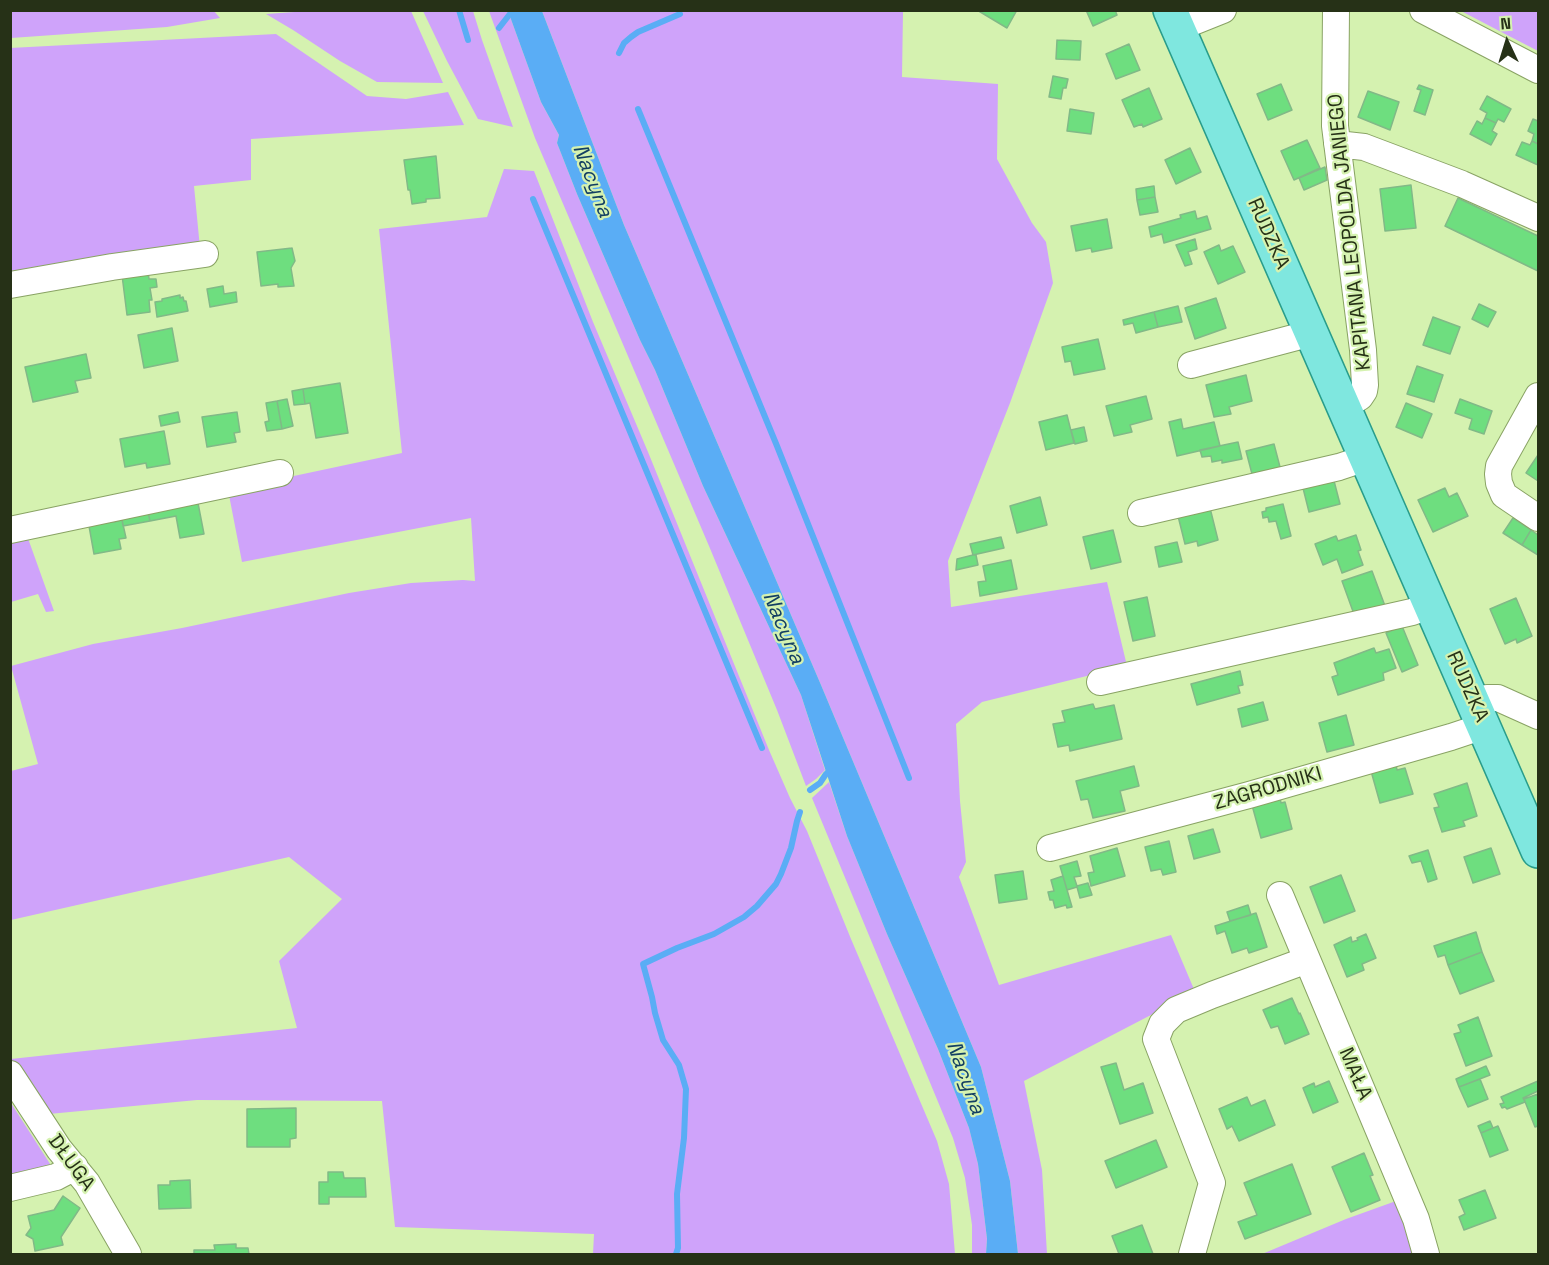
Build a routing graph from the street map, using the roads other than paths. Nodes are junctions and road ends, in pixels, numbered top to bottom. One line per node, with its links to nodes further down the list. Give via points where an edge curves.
1 (1223, 10): 4 (street)
2 (1336, 10): 6 (street, KAPITANA LEOPOLDA JANIEGO)
3 (1423, 10): 5 (street)
4 (1174, 19): 10 (main road, RUDZKA)
5 (1539, 70)
6 (1337, 144): 7 (street, via 1364,147); 13 (street, KAPITANA LEOPOLDA JANIEGO, via 1364,350 1365,385 1360,397)
7 (1539, 218)
8 (205, 255): 9 (street)
9 (10, 285)
10 (1312, 333): 11 (street); 13 (main road, RUDZKA)
11 (1191, 365)
12 (1539, 396): 17 (street, via 1498,474 1504,495)
13 (1344, 407): 14 (main road, RUDZKA)
14 (1366, 458): 16 (street); 19 (main road, RUDZKA)
15 (280, 473): 18 (street)
16 (1141, 513)
17 (1539, 518)
18 (10, 530)
19 (1431, 605): 20 (street); 21 (main road, RUDZKA)
20 (1100, 682)
21 (1479, 714): 22 (street, ZAGRODNIKI, via 1487,698 1498,698); 23 (street, ZAGRODNIKI, via 1451,737); 24 (main road, RUDZKA)
22 (1539, 716)
23 (1050, 848)
24 (1539, 851)
25 (1280, 895): 26 (street, MAŁA)
26 (1307, 960): 31 (street, via 1176,1010 1162,1024 1156,1039 1212,1183); 32 (street, MAŁA, via 1416,1219)
27 (10, 1074): 28 (street, DŁUGA)
28 (75, 1167): 29 (street, via 56,1177); 30 (street, DŁUGA)
29 (10, 1188)
30 (128, 1254)
31 (1192, 1254)
32 (1426, 1254)

